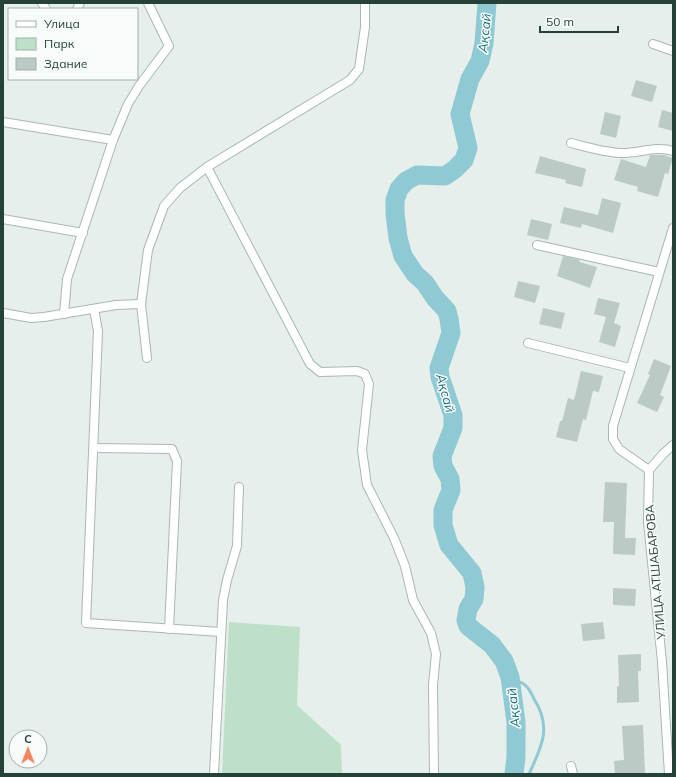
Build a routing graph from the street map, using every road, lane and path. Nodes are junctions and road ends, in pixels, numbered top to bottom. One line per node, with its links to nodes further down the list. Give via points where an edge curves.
1 (148, 3): 6 (street, via 169,46 128,104)
2 (365, 3): 9 (street, via 365,27 358,69 350,80)
3 (653, 44): 4 (street)
4 (673, 51)
5 (3, 122): 6 (street)
6 (113, 140): 12 (street)
7 (571, 143): 8 (street, via 609,152 655,149)
8 (673, 151)
9 (207, 167): 15 (street, via 180,188 164,206 148,250); 29 (street, via 310,364 320,372 357,371 366,374 369,384 362,450 368,485 394,538 405,566 413,600 431,633 436,654 433,685)
10 (3, 219): 12 (street)
11 (673, 228): 14 (street)
12 (83, 233): 18 (street, via 67,279)
13 (537, 245): 14 (street)
14 (659, 272): 21 (street)
15 (141, 304): 16 (street); 20 (street)
16 (94, 309): 18 (street); 23 (street, via 98,330)
17 (3, 313): 18 (street, via 32,318)
18 (64, 314)
19 (528, 343): 21 (street)
20 (147, 358)
21 (630, 368): 24 (street, via 613,426 613,439 619,449)
22 (673, 446): 24 (street)
23 (94, 448): 26 (street, via 86,623); 26 (street, via 172,449 177,461)
24 (649, 470): 30 (street, УЛИЦА АТШАБАРОВА, via 648,522 662,662)
25 (239, 487): 27 (street, via 237,546 223,600)
26 (169, 629): 27 (street)
27 (221, 632): 28 (street)
28 (214, 774)
29 (434, 774)
30 (669, 774)

